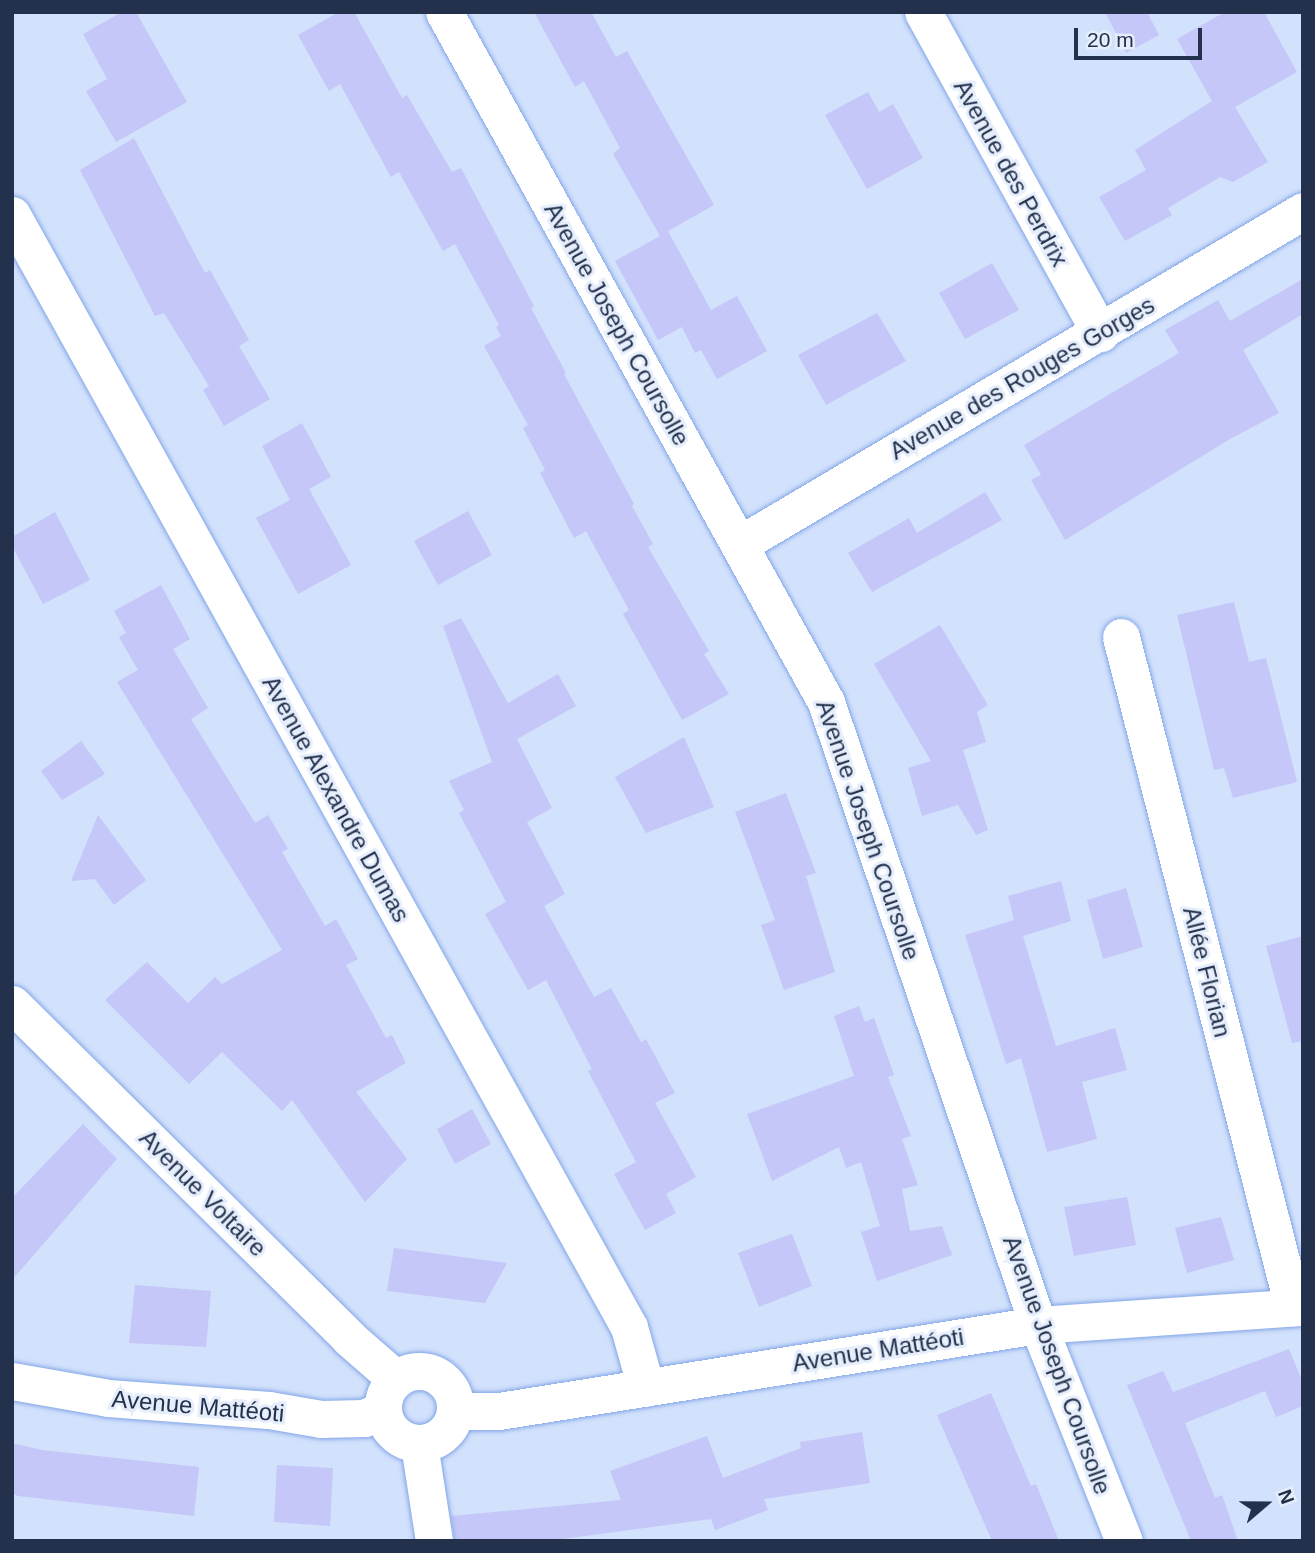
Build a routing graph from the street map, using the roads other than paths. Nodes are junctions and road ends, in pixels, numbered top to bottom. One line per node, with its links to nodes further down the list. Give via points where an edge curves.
1 (444, 12): 6 (street, Avenue Joseph Coursolle)
2 (923, 12): 5 (street, Avenue des Perdrix)
3 (1303, 211): 5 (street, Avenue des Rouges Gorges)
4 (12, 215): 12 (street, Avenue Alexandre Dumas, via 629,1327)
5 (1100, 333): 6 (street, Avenue des Rouges Gorges)
6 (740, 544): 10 (street, Avenue Joseph Coursolle, via 826,702)
7 (1121, 637): 9 (street, Allée Florian)
8 (12, 1004): 13 (street, Avenue Voltaire, via 349,1338)
9 (1298, 1307): 10 (street, Avenue Mattéoti)
10 (1038, 1325): 12 (street, Avenue Mattéoti); 17 (street, Avenue Joseph Coursolle)
11 (12, 1381): 13 (street, Avenue Mattéoti, via 108,1398 269,1410 321,1419 364,1418)
12 (646, 1388): 14 (street, Avenue Mattéoti, via 499,1411)
13 (389, 1395): 14 (street, via 419,1371 442,1378); 15 (street, via 385,1421 398,1438)
14 (455, 1411): 15 (street, via 453,1422 439,1438)
15 (419, 1444): 16 (street)
16 (434, 1541)
17 (1124, 1541)

